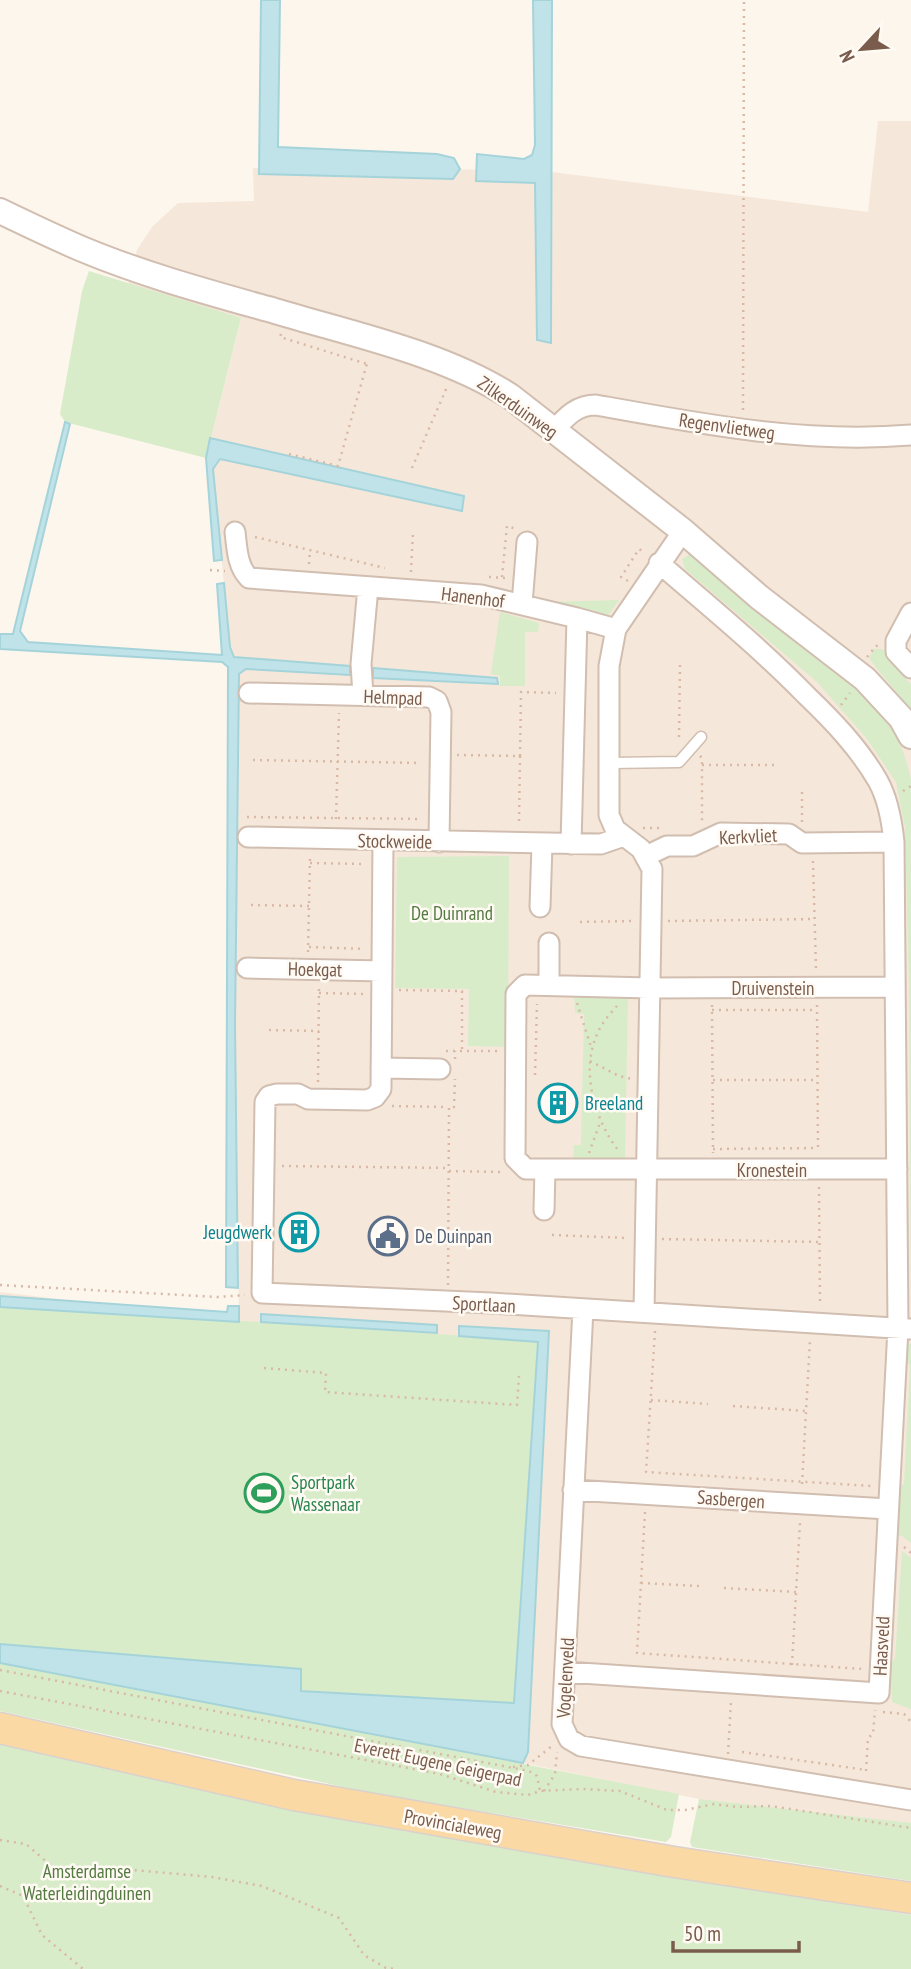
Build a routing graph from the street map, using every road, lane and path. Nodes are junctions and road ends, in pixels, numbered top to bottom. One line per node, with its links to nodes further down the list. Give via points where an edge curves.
1 (744, 0): 5 (path)
2 (0, 211): 3 (street, Zilkerduinweg, via 131,267)
3 (374, 340): 4 (street, Zilkerduinweg); 8 (path, via 338,466)
4 (455, 368): 6 (street, Zilkerduinweg, via 510,396); 9 (path)
5 (743, 429): 6 (street, Regenvlietweg, via 587,405 569,414); 7 (street, Regenvlietweg, via 864,439)
6 (553, 431): 11 (street, Zilkerduinweg)
7 (911, 435)
8 (289, 454)
9 (412, 468)
10 (235, 531): 15 (path); 19 (street, Hanenhof, via 242,572 249,578)
11 (683, 531): 14 (street); 30 (street, Zilkerduinweg, via 865,679 901,718)
12 (413, 533): 16 (path, via 411,572)
13 (527, 542): 18 (street)
14 (659, 563): 23 (street); 51 (street, via 775,664 841,732 879,783)
15 (392, 570)
16 (401, 571)
17 (486, 577): 18 (path)
18 (524, 579): 20 (street)
19 (368, 587): 20 (street, Hanenhof, via 481,595); 29 (street)
20 (522, 604): 22 (street, Hanenhof)
21 (911, 613): 25 (street, via 896,641 896,652)
22 (577, 618): 23 (street); 27 (street)
23 (616, 629): 37 (street, via 609,666)
24 (680, 664): 32 (path, via 679,737)
25 (911, 668)
26 (249, 693): 28 (street, Helmpad)
27 (575, 693): 33 (path, via 521,692); 55 (street)
28 (340, 695): 29 (street, Helmpad); 36 (path)
29 (363, 695): 35 (street, Helmpad, via 437,701)
30 (911, 736)
31 (701, 737): 32 (lane)
32 (692, 748): 37 (lane, via 679,762); 38 (path, via 702,758)
33 (520, 756): 35 (path); 53 (path)
34 (253, 760): 36 (path)
35 (440, 760): 36 (path); 43 (street, Helmpad)
36 (337, 761): 42 (path)
37 (610, 763): 44 (street, via 610,815 615,829)
38 (702, 765): 39 (path); 49 (path)
39 (776, 765)
40 (802, 788): 52 (path)
41 (247, 817): 42 (path)
42 (335, 818): 43 (path); 47 (path)
43 (439, 820): 50 (street, Helmpad)
44 (625, 836): 55 (street, via 601,844); 56 (street)
45 (248, 837): 46 (street, Stockweide)
46 (310, 839): 47 (street, Stockweide); 57 (path)
47 (335, 839): 48 (street, Stockweide)
48 (383, 841): 50 (street, Stockweide); 58 (street)
49 (703, 841): 52 (street, Kerkvliet, via 722,833 789,834); 56 (street, Kerkvliet, via 693,846 667,846)
50 (439, 842): 53 (street, Stockweide)
51 (894, 842): 52 (street, Kerkvliet); 73 (street)
52 (807, 843): 62 (path)
53 (519, 844): 54 (street, Stockweide)
54 (542, 844): 55 (street); 61 (street)
55 (571, 844)
56 (646, 856): 63 (street, via 652,869)
57 (310, 863): 58 (path); 60 (path)
58 (383, 864): 67 (street)
59 (251, 905): 60 (path)
60 (309, 906): 66 (path)
61 (540, 907)
62 (815, 919): 63 (path); 75 (path)
63 (651, 921): 64 (path); 74 (street)
64 (580, 922)
65 (549, 943): 71 (street)
66 (308, 947): 67 (path); 69 (path)
67 (382, 949): 70 (street)
68 (247, 968): 69 (street, Hoekgat)
69 (314, 969): 70 (street, Hoekgat); 77 (path)
70 (382, 985): 77 (path); 84 (path, via 462,991); 88 (street)
71 (548, 985): 72 (street); 85 (street, via 525,985 516,994)
72 (574, 986): 74 (street); 82 (path)
73 (895, 987): 75 (street, Druivenstein); 103 (street)
74 (643, 988): 76 (street, Druivenstein); 82 (path, via 607,1018); 89 (street)
75 (817, 988): 76 (street, Druivenstein); 79 (path)
76 (712, 989): 78 (path)
77 (319, 993): 81 (path)
78 (712, 1010): 79 (path); 90 (path)
79 (817, 1010): 91 (path)
80 (269, 1030): 81 (path)
81 (319, 1031): 93 (path)
82 (592, 1049): 86 (path)
83 (455, 1051): 84 (path); 87 (path); 87 (path)
84 (462, 1051): 85 (path)
85 (516, 1051): 98 (street)
86 (590, 1061): 89 (path, via 618,1076); 95 (path)
87 (448, 1064): 88 (street); 94 (path, via 454,1107)
88 (381, 1068): 92 (street, via 381,1088)
89 (649, 1080): 105 (street)
90 (713, 1080): 91 (path); 97 (path)
91 (818, 1080): 96 (path)
92 (375, 1097): 93 (street); 94 (path, via 383,1106)
93 (318, 1100): 99 (street, via 298,1094 269,1097 265,1102)
94 (449, 1107): 100 (path)
95 (601, 1120): 104 (path); 105 (path, via 611,1142)
96 (818, 1148): 97 (path); 102 (path)
97 (713, 1149): 106 (path)
98 (518, 1161): 100 (path, via 505,1172); 101 (street, via 526,1169)
99 (264, 1166): 100 (path); 112 (street)
100 (449, 1169): 113 (path)
101 (545, 1169): 104 (street); 107 (street)
102 (819, 1169): 103 (street, Kronestein); 106 (street, Kronestein); 110 (path)
103 (897, 1169): 117 (street)
104 (587, 1170): 105 (street)
105 (642, 1170): 106 (street, Kronestein); 109 (street)
106 (713, 1170)
107 (544, 1210)
108 (552, 1235): 109 (path)
109 (646, 1238): 110 (path); 115 (street)
110 (819, 1242): 116 (path)
111 (0, 1285): 112 (path, via 218,1297)
112 (262, 1293): 113 (street, Sportlaan)
113 (448, 1302): 114 (street, Sportlaan)
114 (583, 1309): 115 (street, Sportlaan); 125 (street, Vogelenveld)
115 (650, 1312): 116 (street, Sportlaan); 120 (path)
116 (820, 1323): 117 (street, Sportlaan)
117 (905, 1329): 124 (street, Haasveld)
118 (264, 1368): 119 (path, via 326,1373 325,1392 517,1405)
119 (519, 1376)
120 (650, 1400): 121 (path); 124 (path, via 646,1472)
121 (708, 1404)
122 (733, 1406): 123 (path)
123 (806, 1410)
124 (889, 1487): 126 (street, Haasveld)
125 (573, 1490): 126 (street, Sasbergen); 134 (street, Vogelenveld)
126 (888, 1509): 133 (street, Haasveld)
127 (645, 1512): 128 (path)
128 (641, 1583): 129 (path); 133 (path, via 637,1653)
129 (699, 1586)
130 (724, 1588): 131 (path)
131 (796, 1592)
132 (0, 1670): 142 (path)
133 (881, 1671): 136 (street, Haasveld)
134 (566, 1672): 136 (street, Haasveld); 141 (street, Vogelenveld, via 562,1724 569,1739 581,1746)
135 (0, 1691): 144 (path, Everett Eugene Geigerpad, via 440,1774 496,1792 528,1795)
136 (879, 1693): 143 (path)
137 (731, 1701): 141 (path)
138 (0, 1728): 150 (main road, Provincialeweg, via 294,1796)
139 (560, 1741): 142 (path, via 528,1765)
140 (558, 1749): 144 (path, via 555,1774)
141 (726, 1762): 143 (path); 145 (street, Vogelenveld)
142 (509, 1767): 144 (path, via 537,1776)
143 (866, 1770): 145 (path)
144 (542, 1791): 147 (path, Everett Eugene Geigerpad, via 620,1791 667,1810 714,1804 771,1806)
145 (863, 1792): 146 (street, Vogelenveld)
146 (911, 1800)
147 (911, 1828)
148 (0, 1840): 152 (path, via 26,1844 56,1870 106,1879 133,1870 262,1886 339,1918 364,1955)
149 (0, 1886): 151 (path, via 23,1896 42,1935)
150 (911, 1898)
151 (83, 1969)
152 (397, 1969)

